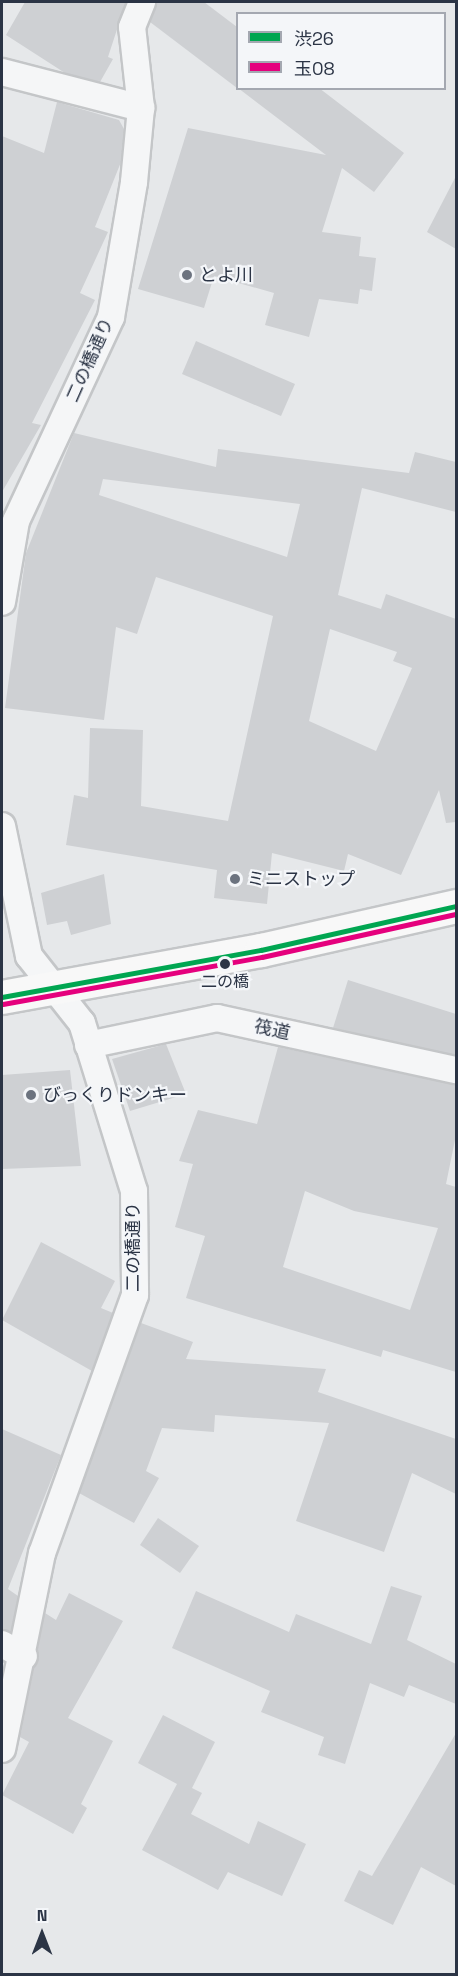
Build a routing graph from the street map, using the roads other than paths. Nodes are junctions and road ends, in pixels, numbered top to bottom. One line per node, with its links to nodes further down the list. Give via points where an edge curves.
1 (142, 2): 3 (street, 二の橋通り, via 132,27)
2 (2, 72): 3 (street)
3 (141, 108): 4 (street, 二の橋通り, via 125,254 111,317)
4 (5, 544): 5 (street, 二の橋通り)
5 (2, 602)
6 (2, 826): 8 (street, 二の橋通り, via 29,956)
7 (456, 906): 8 (main road, via 261,950)
8 (56, 987): 9 (main road); 10 (street, 二の橋通り, via 82,1023)
9 (2, 997)
10 (88, 1045): 11 (street, 筏道, via 217,1018); 13 (street, 二の橋通り, via 134,1191 135,1295 42,1553)
11 (456, 1070)
12 (2, 1644): 13 (street)
13 (24, 1656): 14 (street, 二の橋通り)
14 (2, 1749)

